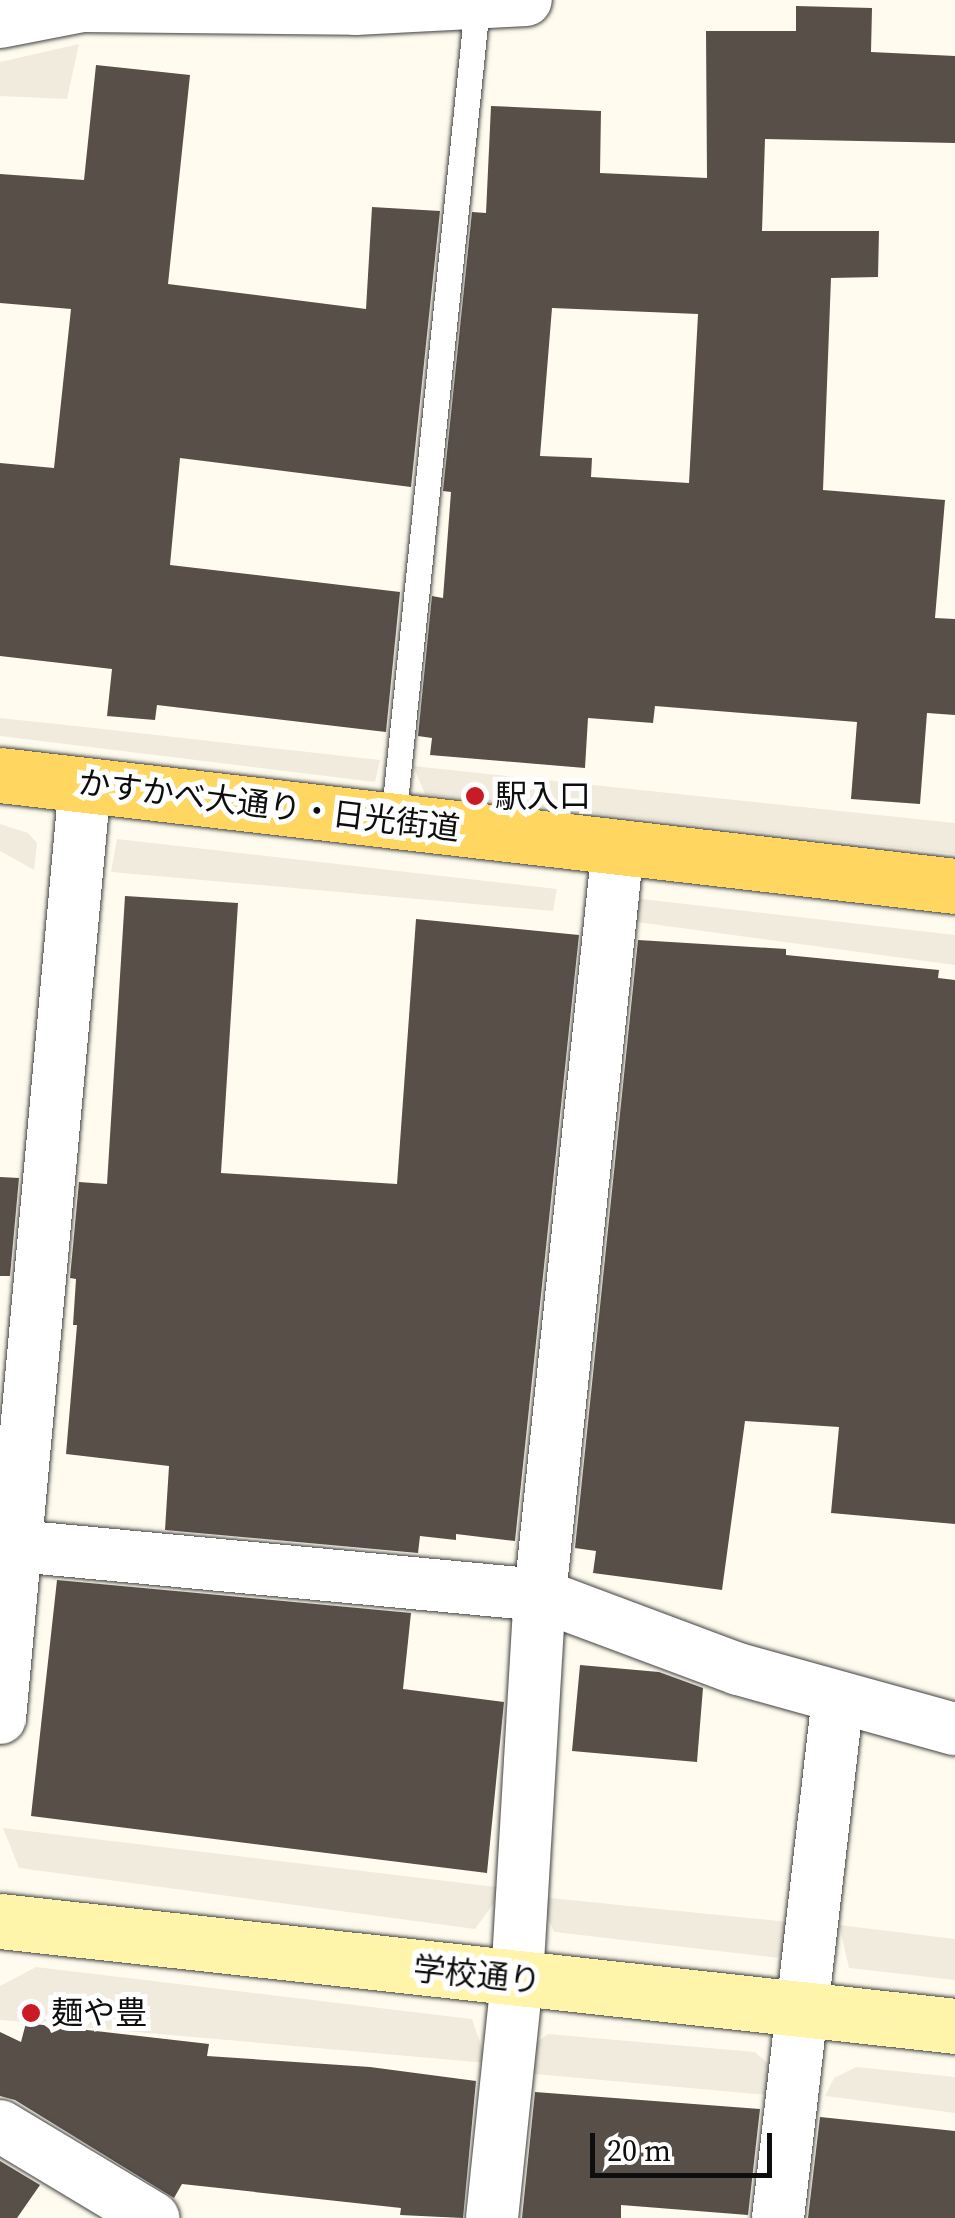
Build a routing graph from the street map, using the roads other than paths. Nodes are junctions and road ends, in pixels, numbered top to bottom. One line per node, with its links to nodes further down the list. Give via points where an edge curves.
1 (502, 2): 2 (street, via 355,10 82,6); 5 (lane)
2 (0, 22)
3 (0, 774): 4 (main road, かすかべ大通り・日光街道)
4 (85, 784): 5 (main road, かすかべ大通り・日光街道); 8 (street)
5 (394, 821): 6 (main road, かすかべ大通り・日光街道)
6 (618, 847): 7 (main road, かすかべ大通り・日光街道); 9 (street)
7 (955, 886)
8 (17, 1546): 9 (street); 11 (street)
9 (540, 1595): 10 (street, via 738,1670); 14 (street)
10 (838, 1697): 12 (street); 15 (street)
11 (0, 1718)
12 (955, 1730)
13 (0, 1921): 14 (street, 学校通り)
14 (516, 1980): 15 (street, 学校通り); 19 (street)
15 (802, 2010): 16 (street, 学校通り); 20 (street)
16 (955, 2026)
17 (0, 2126): 18 (street)
18 (153, 2218)
19 (492, 2218)
20 (778, 2218)

